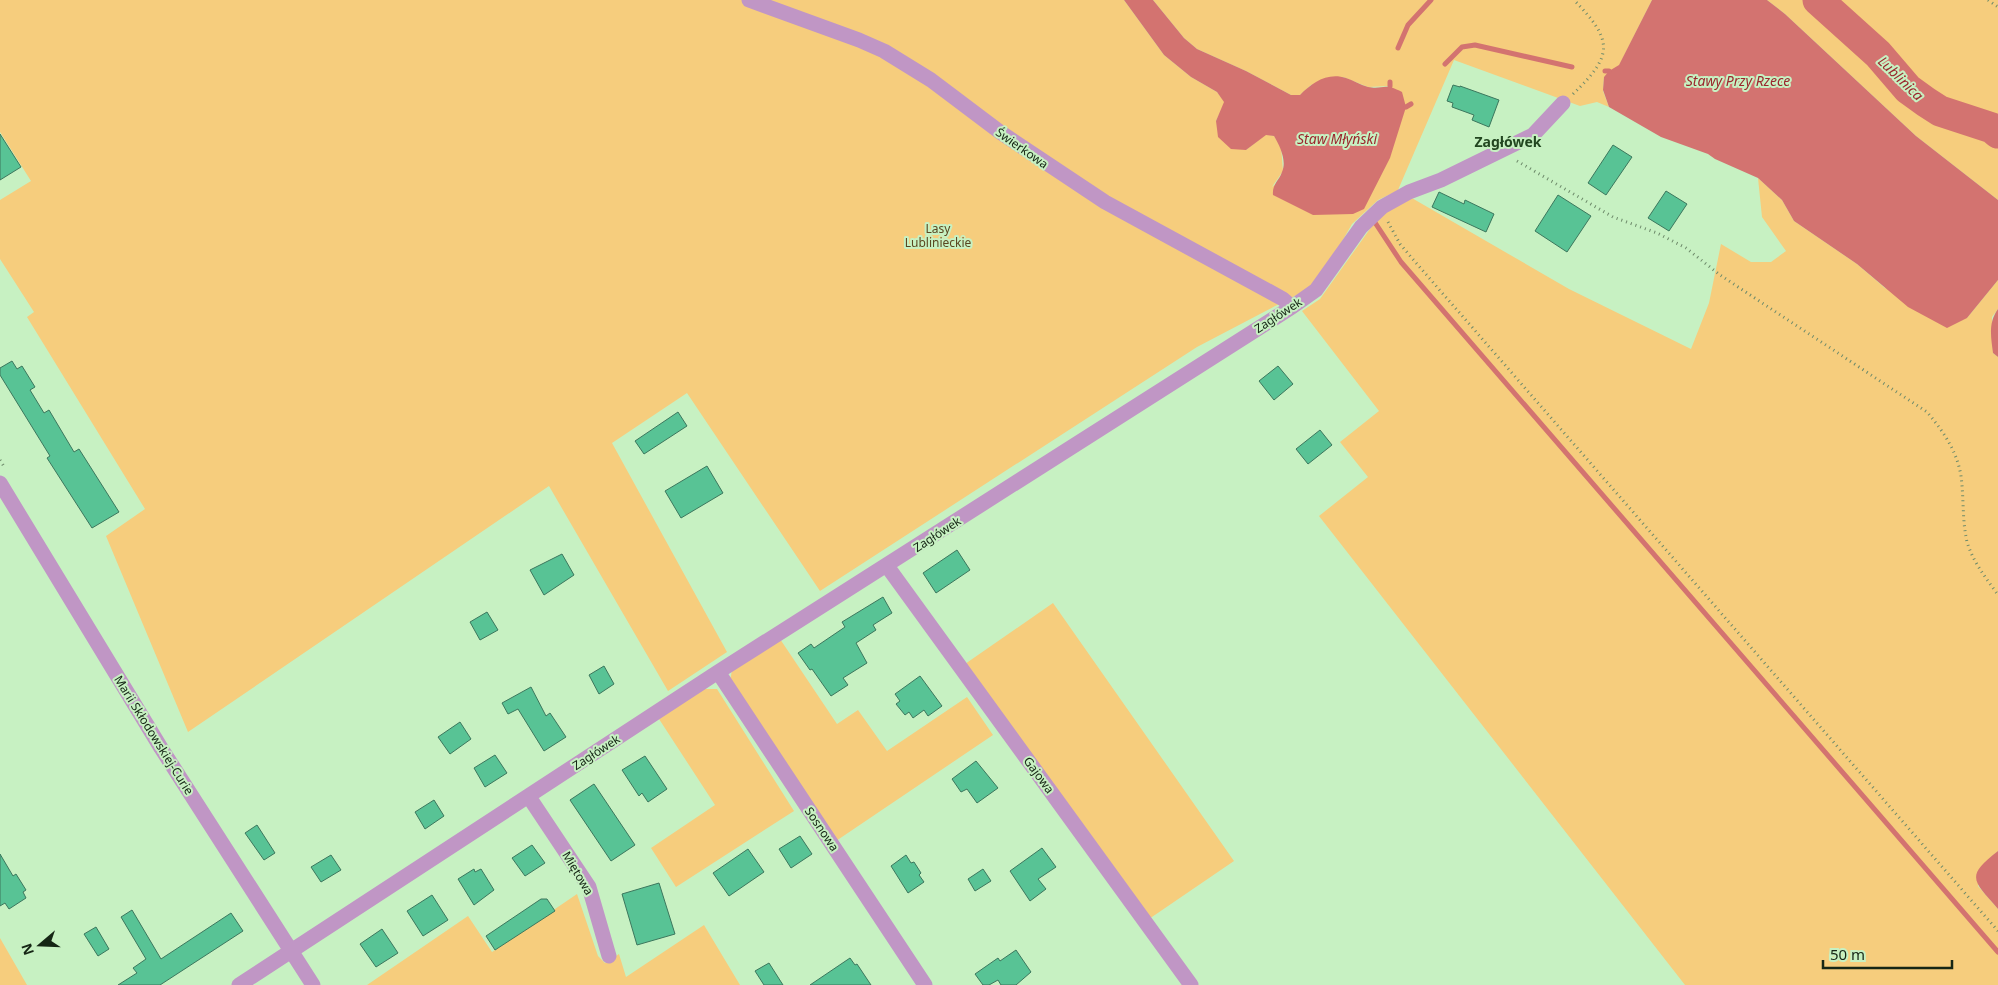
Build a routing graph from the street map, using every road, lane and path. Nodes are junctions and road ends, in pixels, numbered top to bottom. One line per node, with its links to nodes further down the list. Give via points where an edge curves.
1 (749, 0): 8 (street, Świerkowa, via 884,51 931,80 1075,184 1284,299)
2 (1574, 0): 5 (path, via 1602,35 1605,48 1591,76)
3 (1988, 0): 4 (path)
4 (1998, 7)
5 (1563, 103): 6 (street, Zagłówek, via 1533,136)
6 (1501, 152): 7 (street, Zagłówek); 11 (path, via 1613,217 1686,248 1720,275 1927,412 1954,452 1961,476 1962,510 1968,543 1979,570)
7 (1382, 207): 8 (street, Zagłówek, via 1361,228 1320,284); 14 (path, via 1400,244 1417,264)
8 (1292, 307): 10 (street, Zagłówek)
9 (0, 483): 15 (street, Marii Skłodowskiej-Curie, via 161,748)
10 (887, 566): 12 (street, Zagłówek); 20 (street, Gajowa)
11 (1998, 595)
12 (718, 672): 13 (street, Zagłówek); 19 (street, Sosnowa)
13 (529, 797): 15 (street, Zagłówek); 16 (street, Miętowa, via 589,887)
14 (1998, 931)
15 (292, 952): 17 (street, Zagłówek); 18 (street, Marii Skłodowskiej-Curie)
16 (609, 956)
17 (239, 985)
18 (313, 985)
19 (925, 985)
20 (1191, 985)

